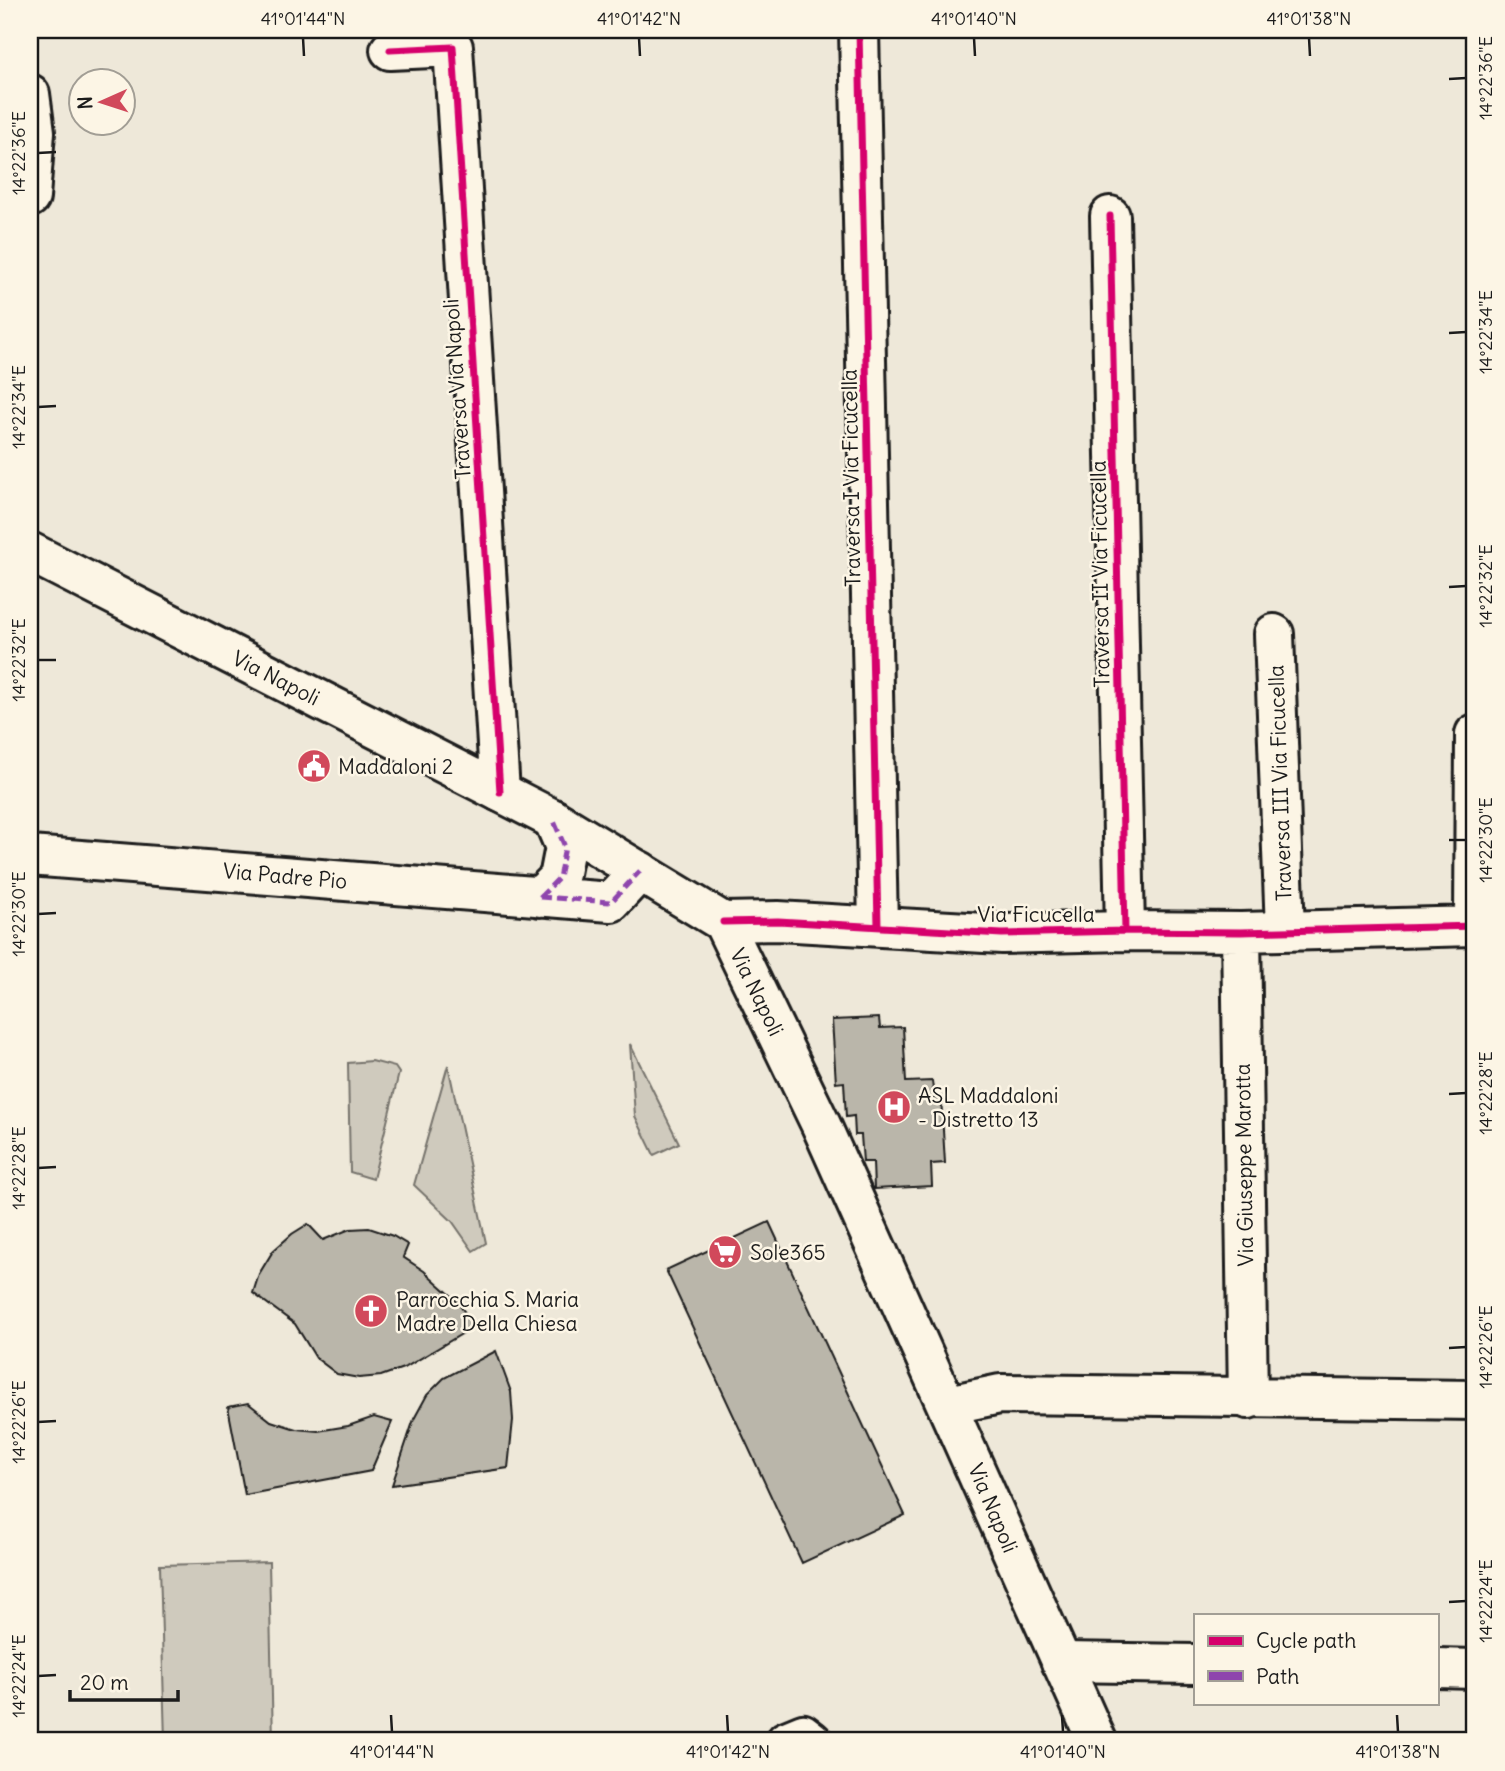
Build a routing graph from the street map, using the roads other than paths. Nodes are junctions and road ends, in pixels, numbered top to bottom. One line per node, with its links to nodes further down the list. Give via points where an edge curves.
1 (859, 30): 15 (street, Traversa I Via Ficucella)
2 (390, 50): 9 (street, Traversa Via Napoli, via 453,47)
3 (30, 94): 4 (street, via 35,132)
4 (30, 197)
5 (1110, 216): 17 (street, Traversa II Via Ficucella)
6 (30, 552): 9 (street, Via Napoli)
7 (1274, 634): 18 (street, Traversa III Via Ficucella)
8 (1475, 734): 16 (street)
9 (500, 792): 10 (street, Via Napoli)
10 (553, 819): 12 (street, Via Napoli); 13 (street, via 565,847 559,878)
11 (30, 856): 13 (street, Via Padre Pio)
12 (640, 872): 13 (street, Via Padre Pio, via 611,902); 14 (street, Via Napoli)
13 (540, 897)
14 (723, 922): 15 (street, Via Ficucella); 22 (street, Via Napoli)
15 (878, 926): 17 (street, Via Ficucella, via 1002,934)
16 (1475, 926): 18 (street, Via Ficucella)
17 (1125, 931): 19 (street, Via Ficucella)
18 (1285, 931): 19 (street, Via Ficucella)
19 (1241, 932): 20 (street, Via Giuseppe Marotta)
20 (1248, 1399): 21 (street); 22 (street, via 1000,1394)
21 (1475, 1401)
22 (948, 1405): 23 (street, Via Napoli)
23 (1061, 1662): 24 (street); 29 (street, Via Napoli)
24 (1194, 1664)
25 (1438, 1668): 26 (street)
26 (1475, 1669)
27 (786, 1741): 28 (street, via 803,1734)
28 (812, 1741)
29 (1097, 1741)

